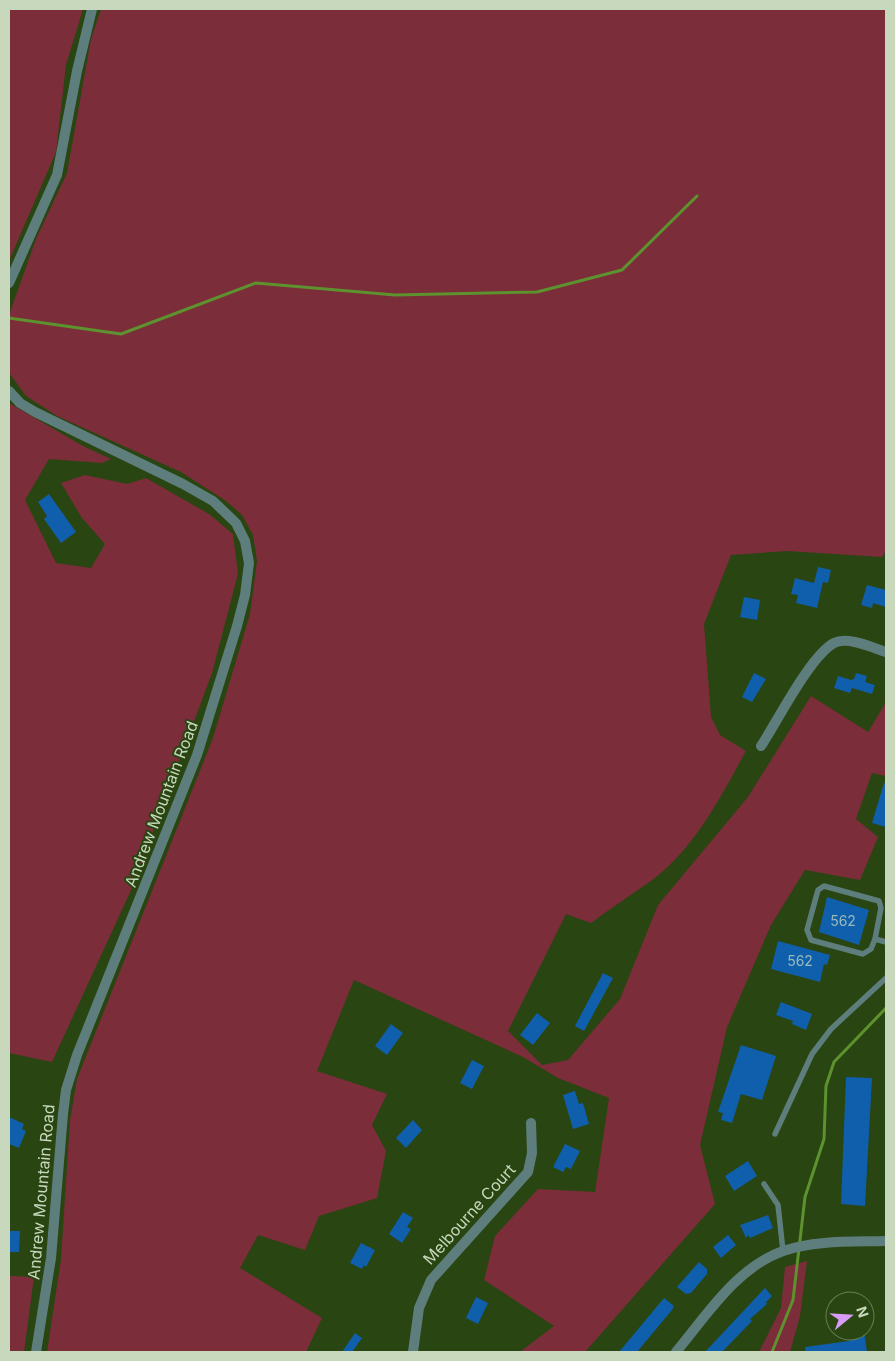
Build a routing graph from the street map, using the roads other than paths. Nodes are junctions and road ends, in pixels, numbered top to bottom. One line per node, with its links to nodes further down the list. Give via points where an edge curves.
1 (92, 9): 2 (street, via 57,175)
2 (9, 283)
3 (9, 391): 14 (street, Andrew Mountain Road, via 34,412 213,501 230,516 241,532 249,563 237,626 197,756 77,1055 66,1090 52,1258)
4 (886, 652): 5 (street, via 849,642 835,643 814,661)
5 (761, 746)
6 (875, 939): 6 (lane, via 881,908 878,901 824,886 818,890 807,930 811,940 863,954 871,949); 7 (lane)
7 (886, 942)
8 (886, 978): 10 (lane, via 831,1029 812,1054)
9 (531, 1123): 15 (street, Melbourne Court, via 532,1153 528,1172 431,1280 419,1308)
10 (775, 1134)
11 (764, 1184): 13 (lane, via 778,1205)
12 (886, 1241): 13 (street, via 816,1244)
13 (787, 1250): 16 (street, via 750,1268 728,1289)
14 (36, 1352)
15 (413, 1352)
16 (676, 1352)

